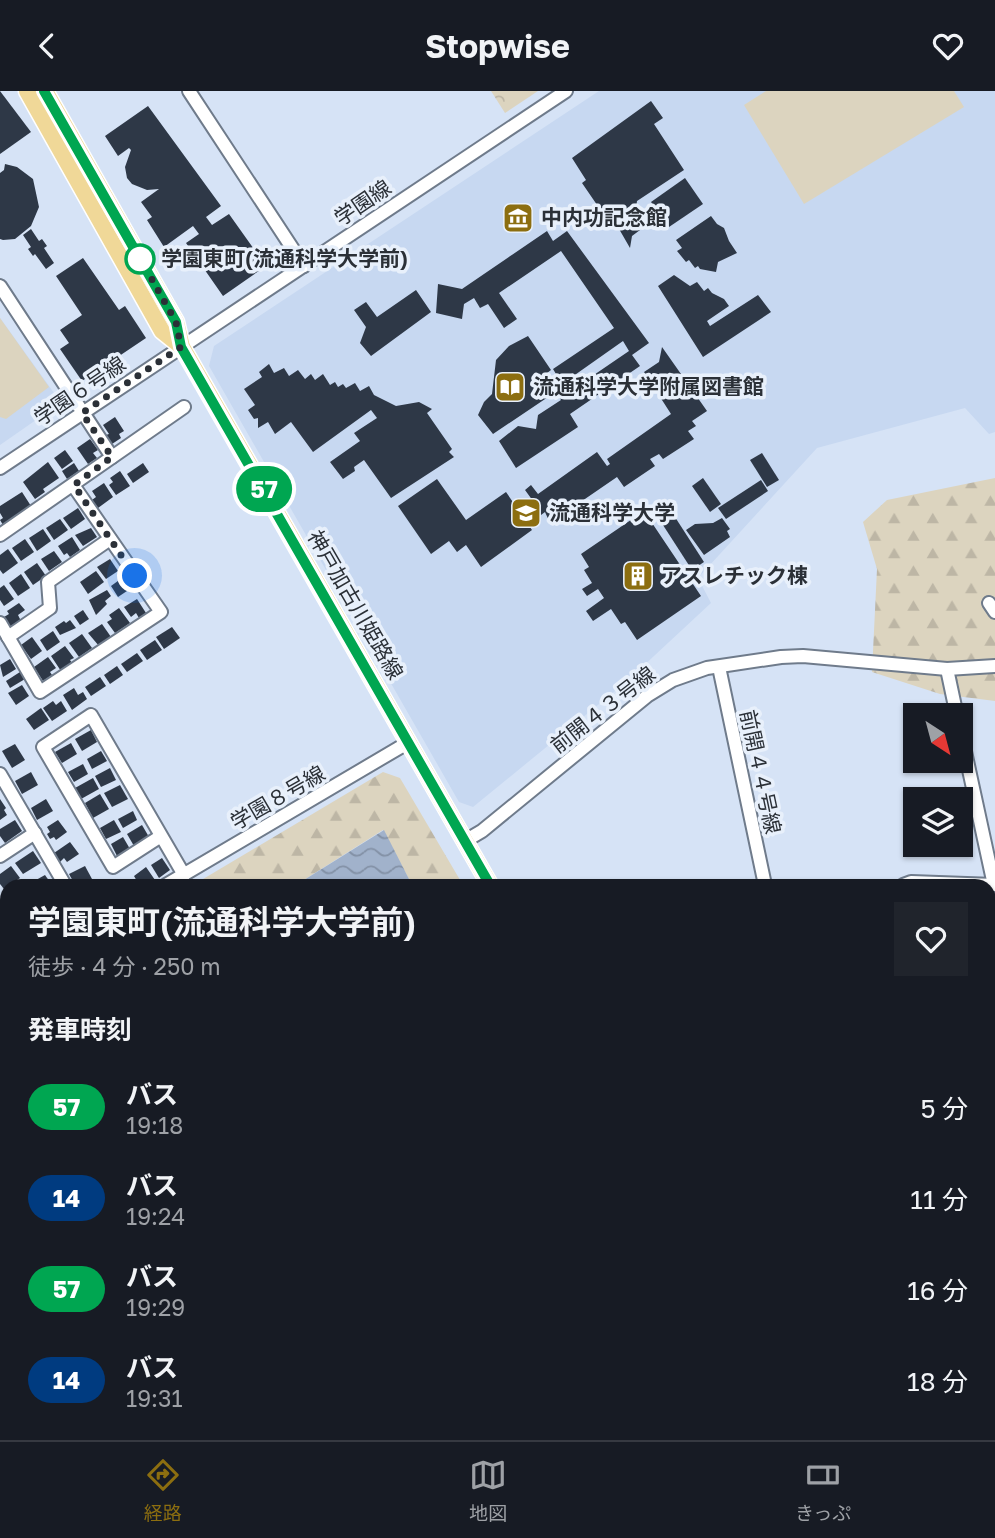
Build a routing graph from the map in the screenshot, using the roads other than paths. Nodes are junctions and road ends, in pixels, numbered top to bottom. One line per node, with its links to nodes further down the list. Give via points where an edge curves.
1 (27, 91): 7 (main road, 神戸加古川姫路線, via 162,331)
2 (44, 91): 7 (main road, 神戸加古川姫路線, via 176,322)
3 (189, 91): 5 (street)
4 (566, 91): 5 (street, 学園線)
5 (304, 266): 7 (street, 学園線)
6 (0, 286): 9 (street)
7 (181, 347): 9 (street, 学園６号線); 21 (main road, 神戸加古川姫路線)
8 (184, 407): 10 (street, via 174,421)
9 (82, 413): 10 (street); 11 (street, 学園６号線)
10 (112, 457): 12 (street)
11 (0, 468)
12 (74, 485): 13 (street); 14 (street)
13 (0, 535)
14 (110, 539): 16 (street, via 48,582 50,608); 16 (street, via 161,612 40,692)
15 (0, 623): 16 (street)
16 (8, 637)
17 (995, 666): 19 (street, 前開４３号線)
18 (719, 667): 19 (street, 前開４３号線, via 803,656); 26 (street, 前開４３号線, via 673,680 647,696); 32 (street, 前開４４号線)
19 (947, 669): 20 (street)
20 (954, 703)
21 (409, 742): 26 (main road, 神戸加古川姫路線); 28 (street, 学園８号線)
22 (970, 773): 33 (street)
23 (2, 780): 24 (street)
24 (35, 833): 27 (street); 29 (street)
25 (161, 836): 25 (street, via 91,715 43,747 113,867); 28 (street)
26 (465, 841): 31 (main road, 神戸加古川姫路線)
27 (0, 856)
28 (184, 875): 30 (street, 学園８号線)
29 (62, 879)
30 (177, 879)
31 (487, 879)
32 (764, 879)
33 (993, 879)

